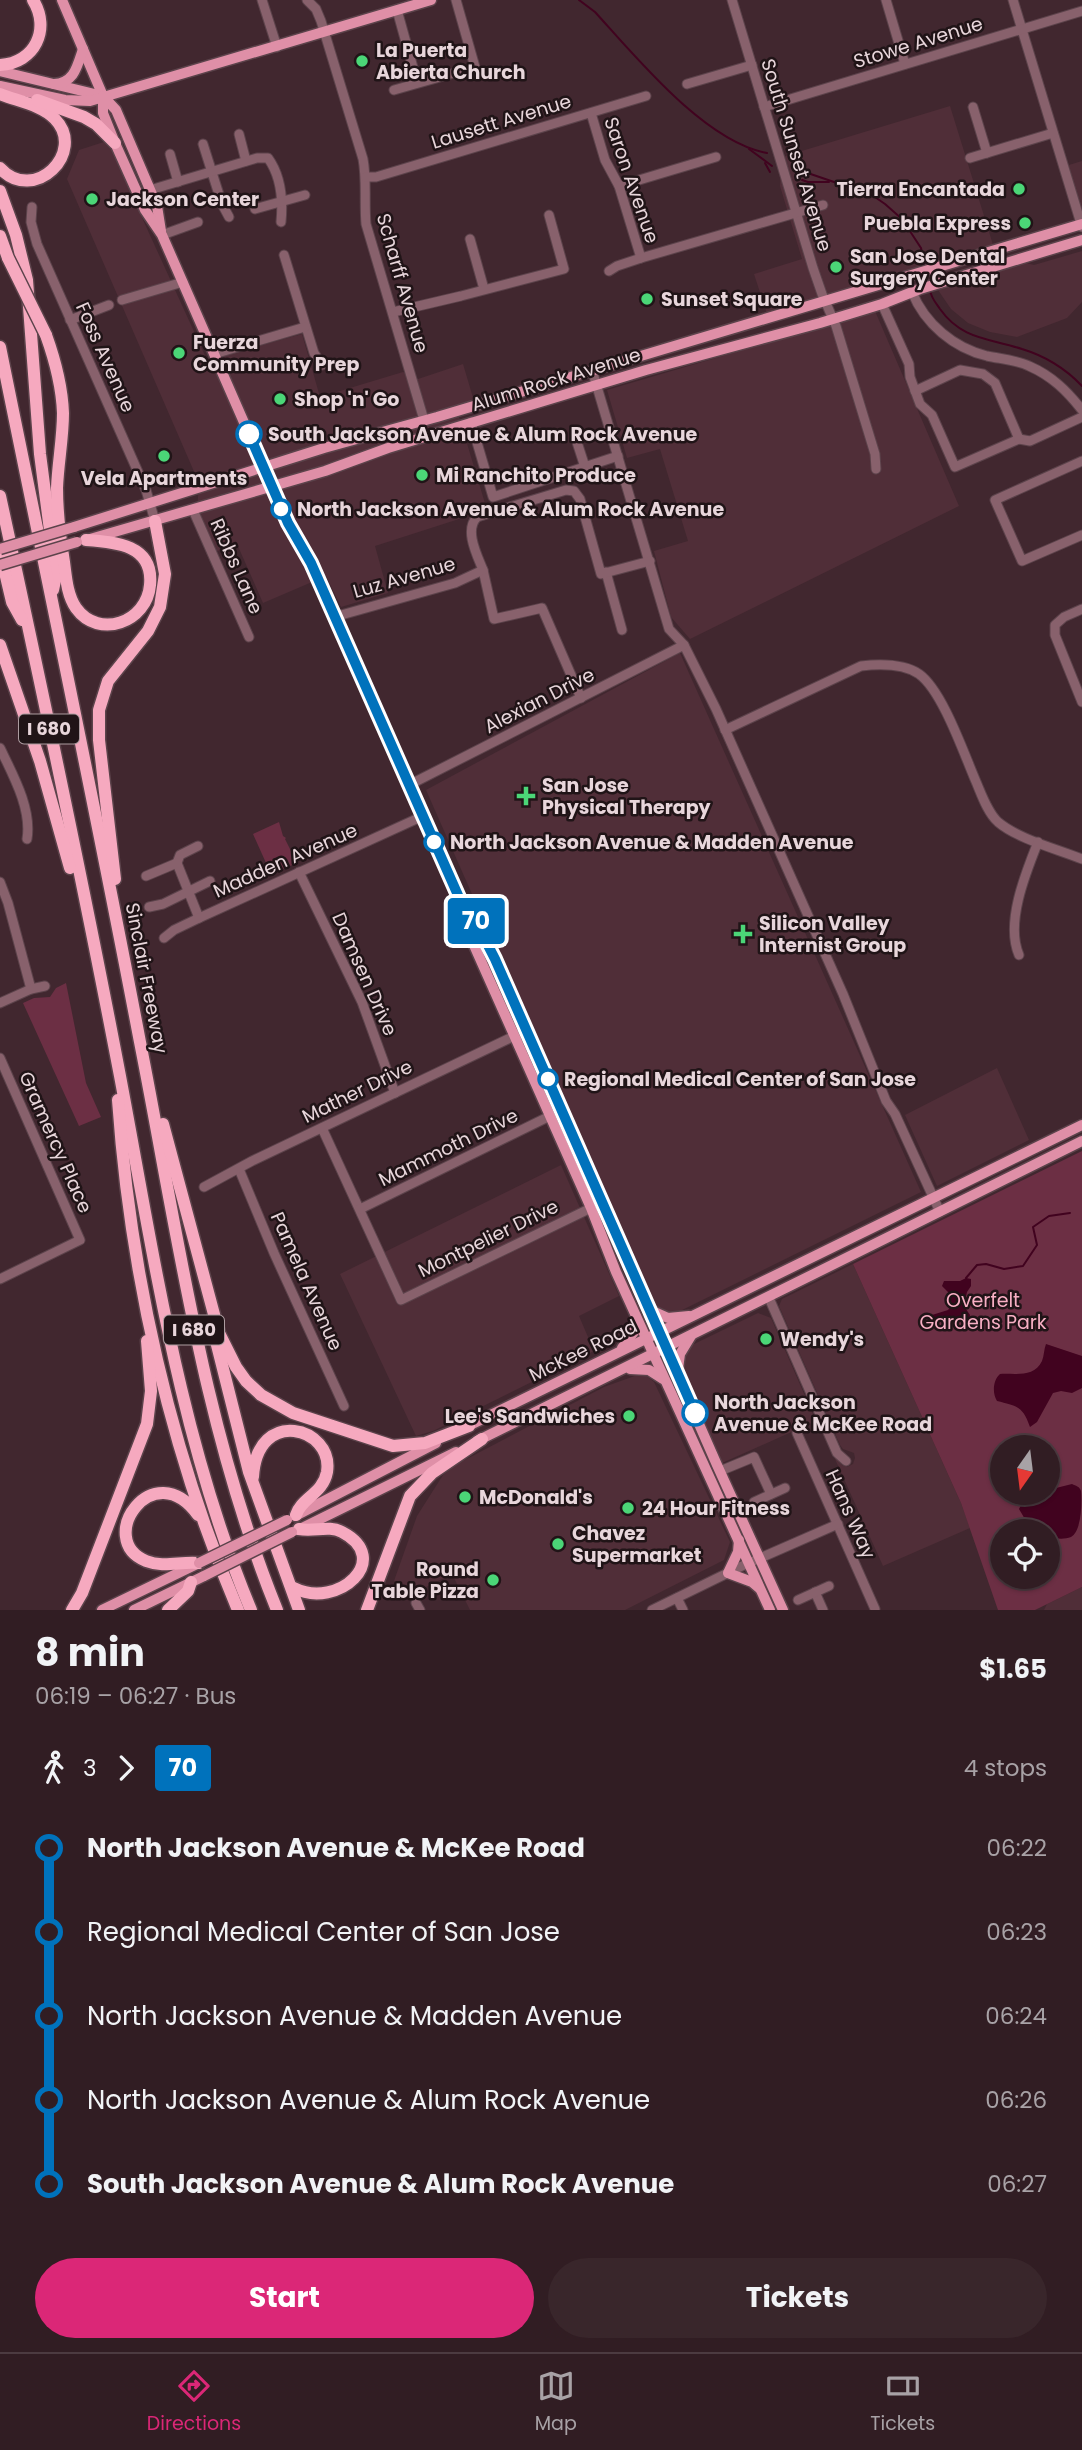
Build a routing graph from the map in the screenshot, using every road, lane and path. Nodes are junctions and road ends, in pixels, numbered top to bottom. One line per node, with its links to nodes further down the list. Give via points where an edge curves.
1 (33, 0): 17 (highway, via 41,20 38,41 24,58)
2 (62, 0): 15 (main road)
3 (262, 0): 14 (street)
4 (307, 0): 13 (street, Scharff Avenue, via 316,9)
5 (431, 0): 10 (main road)
6 (456, 0): 21 (street, via 475,66)
7 (732, 0): 18 (street, South Sunset Avenue)
8 (886, 0): 16 (street)
9 (1013, 0): 12 (street)
10 (397, 10): 13 (main road); 21 (street)
11 (1082, 11): 12 (street, Stowe Avenue)
12 (1022, 29): 16 (street, Stowe Avenue); 30 (street)
13 (325, 33): 14 (main road); 41 (street, Scharff Avenue)
14 (276, 47): 25 (main road)
15 (83, 50): 20 (main road, via 70,79 56,84); 25 (main road)
16 (905, 64): 27 (street, Stowe Avenue)
17 (0, 65)
18 (752, 65): 22 (street); 27 (street, South Sunset Avenue)
19 (0, 71): 20 (main road)
20 (37, 81): 25 (main road)
21 (418, 82): 24 (street)
22 (687, 84)
23 (0, 89): 25 (main road, via 65,100 90,101); 32 (highway, via 84,117); 39 (highway, via 47,112 60,125 65,144 55,168 37,180 15,178)
24 (394, 90)
25 (103, 96): 32 (main road, via 103,113); 44 (main road, via 116,110)
26 (646, 96): 29 (street, Lausett Avenue)
27 (764, 107): 51 (street, South Sunset Avenue)
28 (973, 107): 34 (street)
29 (591, 113): 41 (street, Lausett Avenue); 43 (street, Saron Avenue, via 605,160)
30 (1053, 133): 34 (street); 56 (street)
31 (239, 134): 38 (street)
32 (115, 143): 57 (main road, via 145,210)
33 (203, 144): 40 (street)
34 (987, 152): 37 (street)
35 (170, 154): 42 (street)
36 (716, 157): 43 (street)
37 (970, 158)
38 (246, 161): 40 (street); 47 (street, via 268,158)
39 (0, 168)
40 (212, 172): 42 (street); 53 (street)
41 (366, 177): 71 (street, Scharff Avenue, via 366,224)
42 (178, 182): 44 (street)
43 (619, 186): 62 (street, Saron Avenue)
44 (150, 190): 57 (main road)
45 (0, 191): 104 (highway, via 29,295 40,454 56,576)
46 (305, 195): 47 (street)
47 (282, 202): 50 (street); 55 (street)
48 (823, 205): 51 (street)
49 (32, 207): 73 (street, Foss Avenue, via 34,238)
50 (255, 209)
51 (796, 212): 62 (street); 68 (street, South Sunset Avenue)
52 (549, 215): 65 (street, via 564,268)
53 (229, 217)
54 (198, 222): 57 (street)
55 (281, 222)
56 (1082, 225): 68 (main road, Alum Rock Avenue)
57 (162, 235): 64 (main road)
58 (0, 236): 98 (highway, bridge, via 55,362 63,413 58,527 71,597 94,622 128,621 141,610 149,593 145,561 125,545)
59 (470, 239): 65 (street)
60 (1082, 240): 66 (main road, Alum Rock Avenue)
61 (284, 255): 74 (street)
62 (641, 258): 63 (street)
63 (609, 271)
64 (183, 282): 67 (street); 76 (main road)
65 (484, 289): 71 (street)
66 (916, 291): 69 (main road, Alum Rock Avenue); 81 (street, via 920,309 953,341 977,353 1028,365 1063,386)
67 (122, 300)
68 (825, 300): 72 (street, South Sunset Avenue); 78 (main road, Alum Rock Avenue)
69 (882, 304): 72 (main road, Alum Rock Avenue); 80 (street, via 909,364)
70 (109, 305): 73 (street)
71 (393, 312): 83 (street, Scharff Avenue)
72 (834, 319): 79 (main road, Alum Rock Avenue); 91 (street, South Sunset Avenue)
73 (70, 320): 94 (street, Foss Avenue)
74 (305, 327): 76 (street); 77 (street)
75 (0, 348): 104 (highway, Sinclair Freeway / I 680)
76 (214, 354): 89 (main road)
77 (321, 365)
78 (592, 370): 79 (street); 83 (main road, Alum Rock Avenue)
79 (596, 385): 84 (main road, Alum Rock Avenue); 87 (street)
80 (915, 391): 86 (street, via 960,370 983,374 995,383); 86 (street, via 932,415 955,467)
81 (1082, 410)
82 (1082, 417): 86 (street, via 1030,441)
83 (424, 420): 89 (main road, Alum Rock Avenue)
84 (471, 422): 90 (street, via 493,497); 92 (main road, Alum Rock Avenue)
85 (575, 436): 90 (street)
86 (1019, 439)
87 (618, 456): 90 (street); 100 (street)
88 (1082, 461): 97 (street, via 995,499 1022,561)
89 (263, 467): 92 (main road); 94 (main road, Alum Rock Avenue)
90 (585, 467)
91 (876, 469)
92 (271, 486): 95 (main road, Alum Rock Avenue); 106 (main road)
93 (0, 496): 108 (highway, I 680)
94 (150, 503): 96 (street, Foss Avenue); 99 (main road, Alum Rock Avenue, bridge)
95 (193, 510): 96 (main road, Alum Rock Avenue); 109 (street, Ribbs Lane)
96 (155, 521): 98 (main road, Alum Rock Avenue); 136 (highway, via 165,574 163,598 148,631 108,681 98,720)
97 (1082, 535)
98 (82, 541): 101 (main road, Alum Rock Avenue, bridge)
99 (0, 550): 108 (highway, via 12,602)
100 (650, 561): 103 (street); 111 (street, via 669,629)
101 (0, 565)
102 (483, 570): 103 (street, Luz Avenue, via 471,531 477,517 566,490 580,499 601,573); 106 (street, Luz Avenue, via 456,583); 113 (street, Luz Avenue, via 494,619 542,608)
103 (606, 572): 107 (street, Luz Avenue)
104 (51, 597): 136 (highway, Sinclair Freeway / I 680)
105 (1082, 608): 112 (street, via 1055,625 1055,635)
106 (334, 617): 117 (main road)
107 (622, 630)
108 (29, 632): 135 (highway, I 680)
109 (249, 637)
110 (0, 645): 135 (highway, via 40,761)
111 (684, 645): 113 (street, Alexian Drive); 115 (street)
112 (1080, 691): 114 (street)
113 (581, 698): 117 (street, Alexian Drive)
114 (1082, 702)
115 (725, 730): 120 (street, via 861,666 879,664 919,674 955,728 996,821); 153 (street, via 886,1101)
116 (0, 748): 119 (street, via 20,793 29,826)
117 (409, 785): 118 (main road)
118 (423, 816): 124 (street, Madden Avenue); 131 (main road)
119 (27, 839)
120 (1038, 842): 122 (street); 134 (street, via 1021,889 1015,925)
121 (198, 846): 123 (street, via 180,855)
122 (1082, 859)
123 (177, 863): 125 (street); 128 (street)
124 (299, 872): 132 (street, Madden Avenue); 145 (street, Damsen Drive, via 362,1002)
125 (146, 876)
126 (211, 881): 128 (street)
127 (0, 882): 129 (street)
128 (188, 891): 130 (street); 132 (street)
129 (3, 895): 138 (street)
130 (149, 907)
131 (465, 911): 140 (main road, via 475,920); 141 (main road, via 465,925)
132 (199, 918): 133 (street, Madden Avenue)
133 (164, 938)
134 (1020, 955)
135 (97, 962): 143 (highway, I 680)
136 (126, 970): 142 (highway, Sinclair Freeway / I 680)
137 (44, 986): 138 (street)
138 (31, 989): 139 (street)
139 (0, 1003)
140 (527, 1030): 141 (street, Mather Drive); 155 (main road)
141 (515, 1035): 145 (street, Mather Drive); 146 (main road)
142 (140, 1042): 162 (highway); 209 (highway, Sinclair Freeway / I 680, via 207,1388 240,1507)
143 (114, 1044): 161 (highway, via 132,1237); 208 (highway, I 680, via 173,1354 204,1477)
144 (0, 1058): 159 (street, Gramercy Place, via 80,1240)
145 (395, 1093): 148 (street, Mather Drive)
146 (550, 1116): 152 (main road); 156 (street, Mammoth Drive)
147 (1082, 1125): 153 (main road, McKee Road)
148 (322, 1128): 150 (street, Mather Drive); 156 (street)
149 (1082, 1141): 157 (main road, McKee Road)
150 (239, 1169): 151 (street, Mather Drive); 175 (street, Pamela Avenue)
151 (204, 1187)
152 (583, 1191): 154 (main road); 155 (main road)
153 (934, 1199): 157 (street); 158 (main road, McKee Road)
154 (591, 1208): 156 (street, Montpelier Drive, via 401,1300); 164 (main road)
155 (605, 1208): 163 (main road)
156 (360, 1209)
157 (940, 1212): 160 (main road, McKee Road)
158 (781, 1273): 160 (main road); 165 (main road, McKee Road)
159 (1, 1274)
160 (769, 1298): 167 (main road, McKee Road); 179 (street, via 837,1453)
161 (143, 1299): 186 (highway); 203 (highway, via 151,1391 147,1424)
162 (212, 1305): 176 (highway, via 219,1333 236,1367 261,1395 293,1413 393,1446 425,1443); 181 (highway, via 215,1340)
163 (648, 1308): 165 (main road, via 668,1318); 166 (main road)
164 (636, 1314): 168 (main road); 171 (main road, via 632,1337)
165 (695, 1315): 166 (main road, McKee Road)
166 (659, 1333): 168 (main road, McKee Road); 169 (main road)
167 (692, 1335): 169 (main road, McKee Road); 173 (main road, via 680,1354)
168 (647, 1339): 170 (main road); 171 (main road, McKee Road)
169 (666, 1348): 170 (main road, McKee Road); 173 (main road)
170 (653, 1354): 172 (main road, McKee Road); 174 (main road)
171 (613, 1355): 176 (main road, McKee Road)
172 (617, 1371): 174 (main road, via 643,1368); 178 (main road, McKee Road)
173 (678, 1375): 180 (main road)
174 (666, 1382): 189 (main road)
175 (344, 1406)
176 (470, 1426): 185 (main road, McKee Road)
177 (797, 1433): 187 (street, Hans Way)
178 (482, 1439): 188 (main road, McKee Road); 211 (highway, via 432,1473 410,1496)
179 (846, 1461)
180 (720, 1471): 183 (street, via 754,1457); 190 (main road)
181 (253, 1480): 185 (highway, via 258,1449 268,1438 295,1431 319,1444 327,1469 317,1493); 191 (highway)
182 (785, 1488): 183 (street)
183 (771, 1494): 184 (street)
184 (754, 1502)
185 (292, 1517): 192 (main road, McKee Road, bridge)
186 (203, 1522): 192 (highway, via 186,1500 166,1493 145,1497 134,1507 127,1518 126,1534 138,1557 163,1565 188,1562); 207 (highway)
187 (838, 1524): 190 (street); 202 (street, Hans Way)
188 (295, 1531): 192 (main road, McKee Road, bridge); 199 (highway, via 330,1528 354,1541 362,1554 362,1570 360,1583)
189 (739, 1540): 190 (main road); 193 (main road)
190 (755, 1561): 193 (street); 196 (main road); 215 (main road)
191 (281, 1563): 201 (highway, via 294,1589); 210 (highway)
192 (201, 1569): 194 (main road, McKee Road); 204 (main road, McKee Road)
193 (728, 1573): 196 (main road); 198 (street)
194 (191, 1582): 205 (main road, McKee Road); 206 (highway)
195 (829, 1586): 197 (street)
196 (761, 1590): 214 (main road)
197 (815, 1592): 200 (street); 216 (street)
198 (677, 1598): 212 (street); 213 (street)
199 (347, 1600)
200 (799, 1600)
201 (315, 1605)
202 (875, 1609)
203 (72, 1610)
204 (102, 1610)
205 (134, 1610)
206 (168, 1610)
207 (236, 1610)
208 (251, 1610)
209 (277, 1610)
210 (299, 1610)
211 (367, 1610)
212 (652, 1610)
213 (683, 1610)
214 (770, 1610)
215 (783, 1610)
216 (823, 1610)

